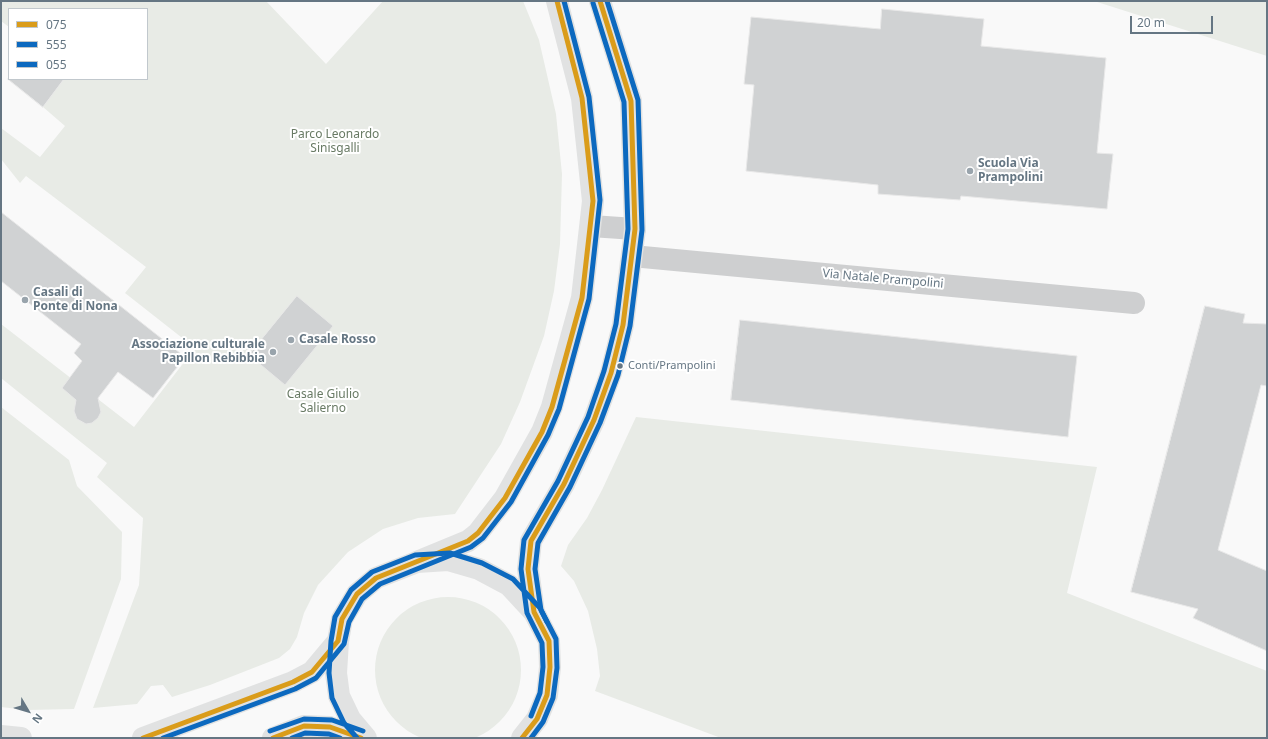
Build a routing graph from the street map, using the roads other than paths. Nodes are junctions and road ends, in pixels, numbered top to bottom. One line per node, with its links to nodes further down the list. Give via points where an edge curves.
1 (557, 1): 3 (street, via 582,98 593,201)
2 (600, 1): 4 (street, via 631,101)
3 (590, 226): 4 (street); 7 (street, via 582,298 552,408 531,455 505,498 478,533 468,541)
4 (635, 229): 5 (street)
5 (632, 256): 6 (street, Via Natale Prampolini); 8 (street, via 623,325 611,373 588,434 564,484 531,541 528,569)
6 (1134, 303)
7 (417, 562): 8 (street, via 448,560 479,568 509,585); 9 (street, via 376,578 357,594 342,619)
8 (534, 612): 10 (street, via 549,641 547,696)
9 (338, 641): 13 (street, via 312,672 293,682); 16 (street, via 336,673 339,696 350,719)
10 (539, 729): 17 (street)
11 (1, 736): 12 (street)
12 (21, 738)
13 (144, 738)
14 (273, 738): 15 (street, via 304,726 330,727)
15 (361, 738)
16 (366, 738)
17 (522, 738)

